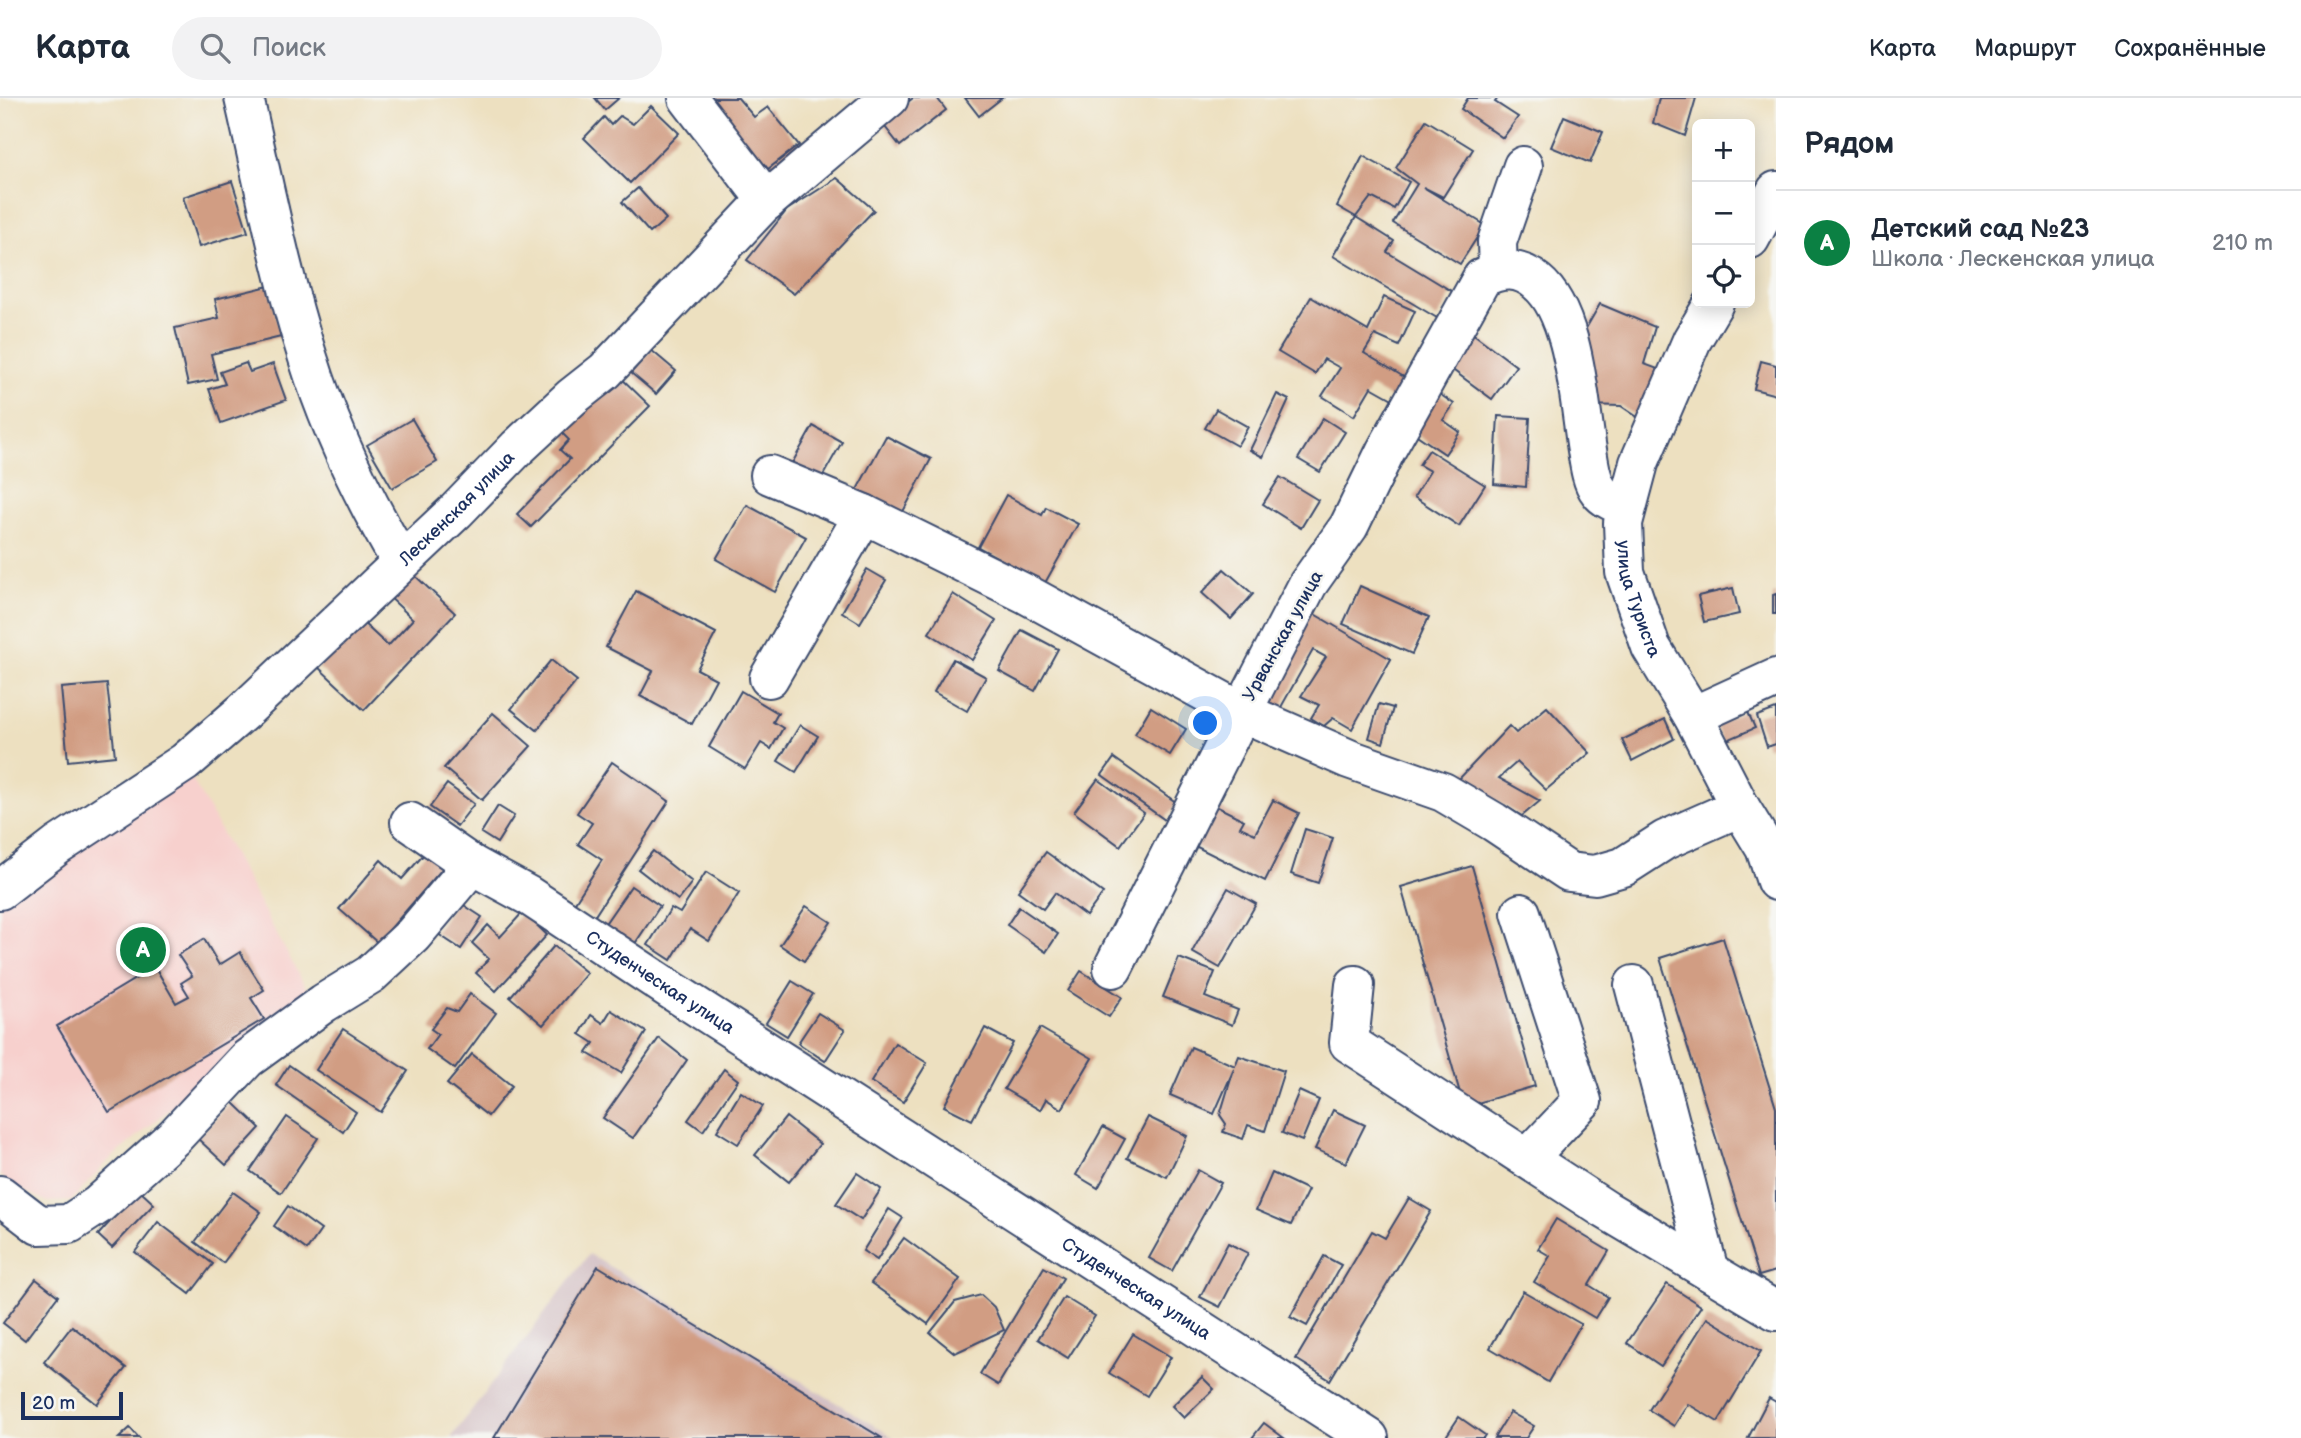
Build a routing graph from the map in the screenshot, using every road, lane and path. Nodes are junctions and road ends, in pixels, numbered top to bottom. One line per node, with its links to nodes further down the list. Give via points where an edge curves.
1 (244, 98): 13 (street, via 308,359 335,429)
2 (688, 98): 6 (street)
3 (889, 98): 6 (street, Лескенская улица)
4 (1523, 166): 8 (street, via 1497,242)
5 (1776, 191): 7 (street)
6 (767, 201): 13 (street, Лескенская улица, via 605,371 526,439)
7 (1755, 230)
8 (1498, 271): 11 (street, via 1521,271 1535,280 1561,314 1598,491); 16 (street, Урванская улица, via 1482,278 1349,526 1308,584)
9 (1711, 308): 11 (street, улица Туриста, via 1653,425)
10 (770, 475): 12 (street)
11 (1627, 506): 17 (street, улица Туриста, via 1622,544 1633,599 1651,647)
12 (864, 514): 14 (street); 16 (street, via 1028,595)
13 (401, 562): 22 (street, Лескенская улица, via 186,762 57,846)
14 (769, 678)
15 (1776, 678): 17 (street)
16 (1242, 712): 18 (street, Урванская улица, via 1349,759 1443,792 1569,872 1594,875 1622,867 1665,841); 24 (street)
17 (1693, 716): 18 (street, улица Туриста)
18 (1740, 807): 20 (street, улица Туриста)
19 (410, 822): 21 (street, Студенческая улица)
20 (1772, 859)
21 (472, 865): 28 (street, via 413,936 371,974 247,1059 174,1137 98,1205 69,1224 39,1225); 31 (street, Студенческая улица, via 529,896)
22 (0, 890)
23 (1521, 914): 27 (street, via 1582,1101)
24 (1113, 968)
25 (1355, 985): 27 (street, via 1349,1044)
26 (1634, 985): 29 (street)
27 (1528, 1158): 29 (street)
28 (0, 1195)
29 (1709, 1271): 30 (street)
30 (1776, 1311)
31 (1369, 1438)

